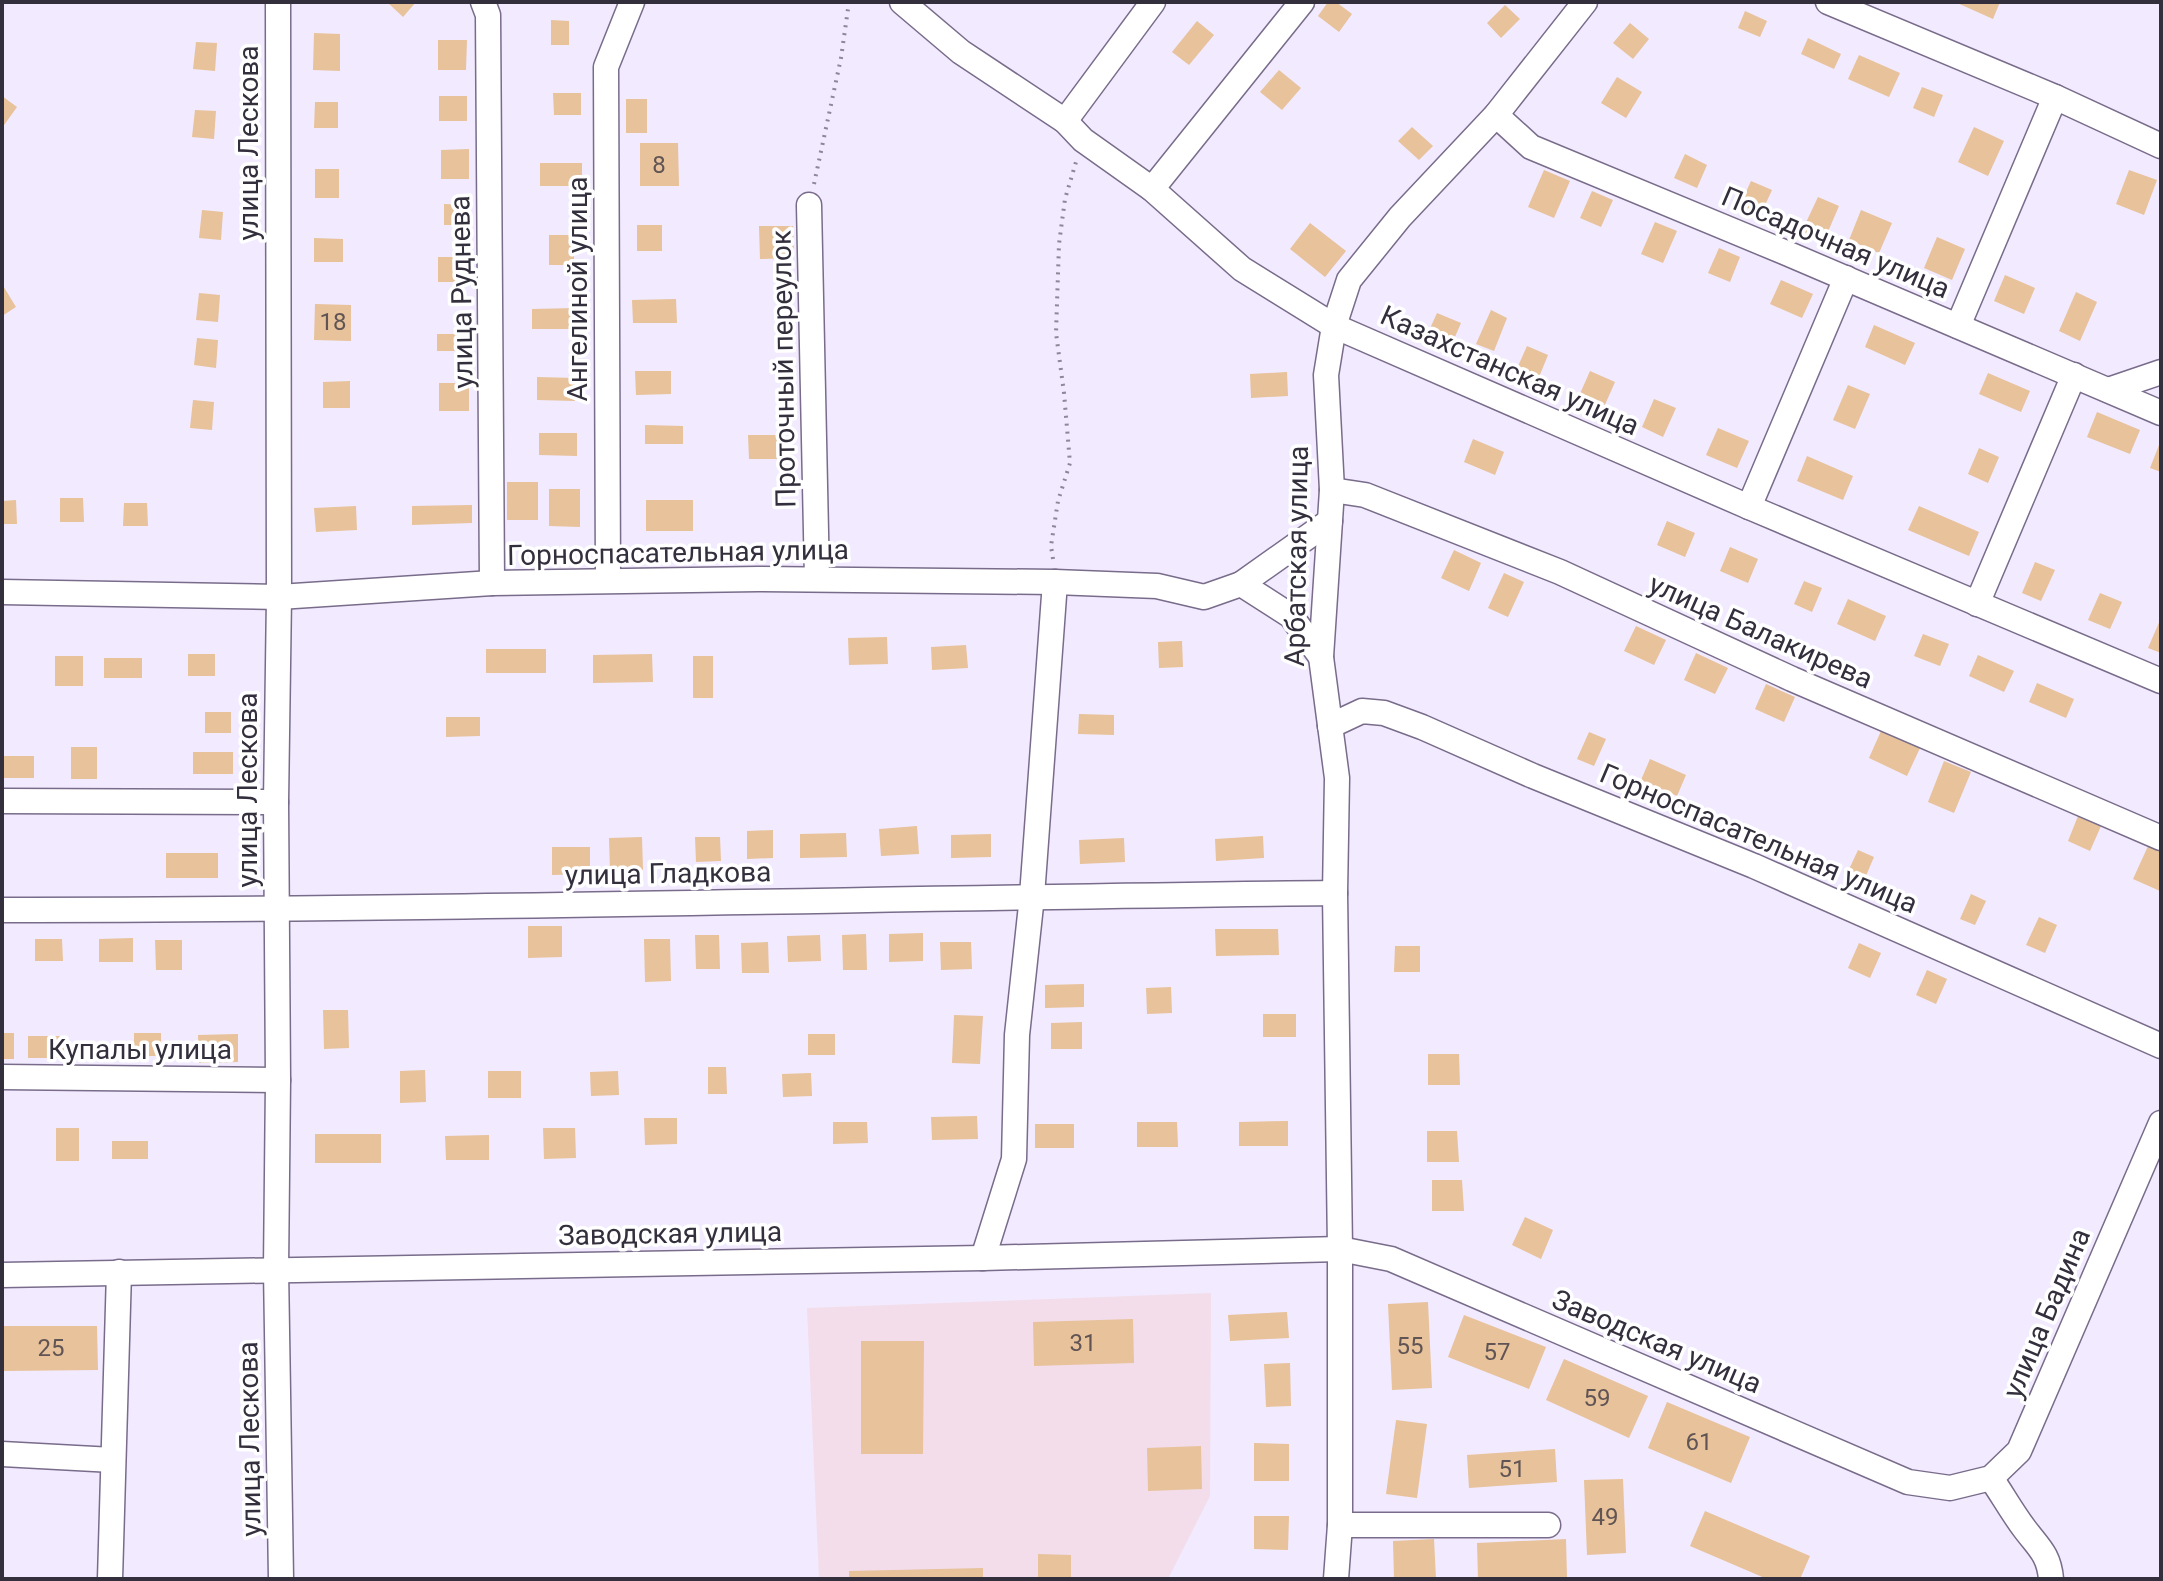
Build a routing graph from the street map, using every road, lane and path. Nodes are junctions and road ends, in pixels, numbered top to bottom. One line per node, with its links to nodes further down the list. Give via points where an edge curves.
1 (278, 2): 33 (street, улица Лескова)
2 (483, 2): 30 (street, улица Руднева, via 488,15)
3 (632, 2): 28 (street, Ангелиной улица, via 606,67)
4 (849, 2): 16 (path)
5 (902, 2): 12 (street, Казахстанская улица, via 961,52)
6 (1153, 2): 12 (street)
7 (1302, 2): 15 (street)
8 (1585, 2): 11 (street, Арбатская улица)
9 (1828, 2): 10 (street)
10 (2055, 97): 14 (street); 19 (street)
11 (1496, 115): 17 (street, Посадочная улица, via 1531,147); 18 (street, Арбатская улица, via 1349,280)
12 (1065, 121): 13 (street, Казахстанская улица)
13 (1083, 140): 15 (street, Казахстанская улица); 29 (path, via 1065,199 1059,244 1056,333 1070,463 1051,546)
14 (2161, 146)
15 (1152, 189): 18 (street, Казахстанская улица, via 1242,269)
16 (809, 205): 27 (street, Проточный переулок)
17 (1846, 278): 19 (street, Посадочная улица); 25 (street)
18 (1334, 326): 24 (street, Арбатская улица, via 1326,375); 25 (street, Казахстанская улица)
19 (1958, 326): 21 (street, Посадочная улица)
20 (2161, 372): 22 (street)
21 (2074, 375): 22 (street, Посадочная улица); 34 (street)
22 (2108, 390): 23 (street, Посадочная улица)
23 (2161, 413)
24 (1332, 490): 26 (street, Арбатская улица); 40 (street, улица Балакирева, via 1365,495 1560,572)
25 (1749, 507): 34 (street, Казахстанская улица)
26 (1330, 521): 31 (street, Горноспасательная улица); 35 (street, Арбатская улица)
27 (817, 579): 28 (street, Горноспасательная улица); 29 (street, Горноспасательная улица)
28 (608, 580): 30 (street, Горноспасательная улица)
29 (1055, 582): 31 (street, Горноспасательная улица, via 1157,586 1204,597); 42 (street)
30 (492, 583): 33 (street, Горноспасательная улица)
31 (1241, 584): 35 (street, via 1291,616)
32 (2, 592): 33 (street, Горноспасательная улица)
33 (279, 597): 39 (street, улица Лескова)
34 (1977, 604): 36 (street, Казахстанская улица)
35 (1321, 657): 37 (street, Арбатская улица)
36 (2161, 681)
37 (1330, 726): 41 (street, Арбатская улица, via 1337,778); 45 (street, Горноспасательная улица, via 1362,711 1422,727)
38 (2, 801): 39 (street)
39 (276, 802): 44 (street, улица Лескова)
40 (2161, 838)
41 (1335, 893): 42 (street, улица Гладкова); 49 (street, Арбатская улица)
42 (1032, 896): 44 (street, улица Гладкова); 50 (street, via 1017,1035 1014,1159)
43 (2, 910): 44 (street, улица Гладкова)
44 (277, 910): 47 (street, улица Лескова)
45 (2161, 1046)
46 (2, 1077): 47 (street, Купалы улица)
47 (278, 1080): 51 (street, улица Лескова)
48 (2161, 1123): 56 (street, улица Бадина, via 2019,1451)
49 (1340, 1249): 50 (street, Заводская улица); 56 (street, Заводская улица, via 1391,1259 1908,1482 1950,1488); 57 (street)
50 (983, 1258): 51 (street, Заводская улица)
51 (276, 1269): 52 (street, Заводская улица); 60 (street, улица Лескова)
52 (119, 1272): 53 (street, Заводская улица); 55 (street)
53 (2, 1275)
54 (2, 1454): 55 (street)
55 (113, 1460): 59 (street)
56 (1991, 1478): 62 (street, via 2044,1552)
57 (1340, 1525): 58 (street); 61 (street)
58 (1548, 1525)
59 (110, 1579)
60 (281, 1579)
61 (1336, 1579)
62 (2051, 1579)

